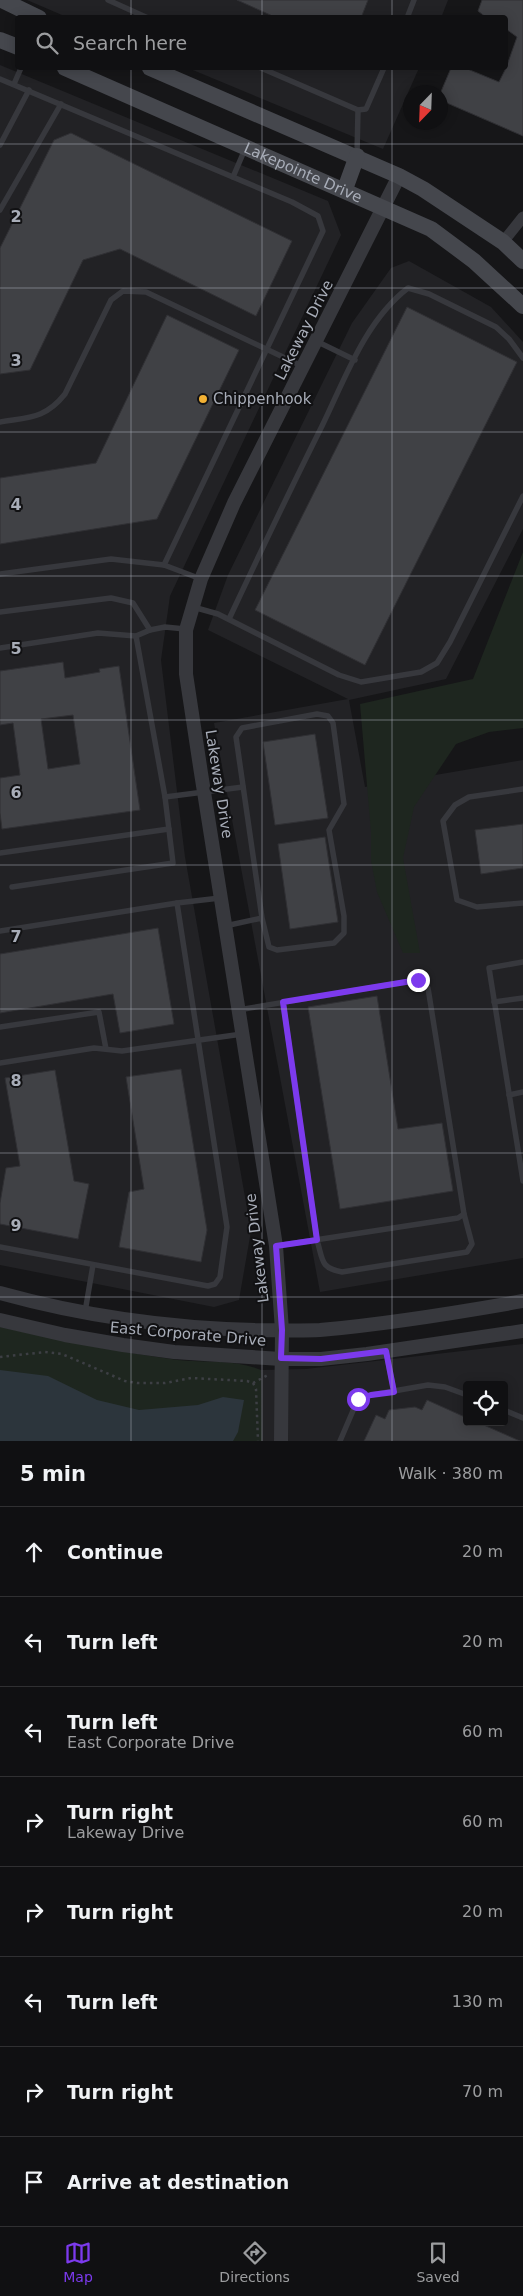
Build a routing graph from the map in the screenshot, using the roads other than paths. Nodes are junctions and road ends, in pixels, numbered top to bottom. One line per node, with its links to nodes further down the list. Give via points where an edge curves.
1 (2, 0): 4 (main road)
2 (108, 0): 5 (lane)
3 (414, 0): 6 (lane)
4 (33, 15)
5 (141, 15)
6 (408, 15)
7 (0, 40): 8 (main road)
8 (15, 46)
9 (20, 70): 15 (lane)
10 (70, 70): 20 (main road, Lakepointe Drive)
11 (155, 70): 21 (main road)
12 (266, 70): 18 (lane)
13 (383, 70): 18 (lane, via 366,108)
14 (0, 79): 15 (lane)
15 (14, 84): 16 (lane)
16 (29, 90): 17 (lane); 19 (lane)
17 (61, 104): 23 (lane); 26 (lane)
18 (358, 110): 21 (lane)
19 (0, 145)
20 (246, 146): 23 (lane); 24 (main road, Lakepointe Drive)
21 (357, 156): 22 (main road); 24 (main road)
22 (399, 176): 25 (street, Lakeway Drive); 28 (main road, via 424,188)
23 (233, 177): 32 (lane, via 318,216 323,231)
24 (345, 189): 25 (main road, Lakepointe Drive)
25 (385, 207): 30 (main road, Lakepointe Drive, via 445,239); 31 (street, Lakeway Drive)
26 (0, 210)
27 (523, 217): 28 (street)
28 (503, 242): 29 (main road)
29 (523, 260)
30 (523, 306)
31 (316, 341): 34 (lane); 35 (street, Lakeway Drive)
32 (268, 350): 35 (lane); 36 (lane, via 146,292 123,290 111,300 65,394 55,407 39,416); 38 (lane)
33 (523, 358): 34 (lane, via 496,326 429,294 408,288 392,300 378,318)
34 (355, 360): 43 (lane)
35 (303, 367): 40 (street, Lakeway Drive, via 234,503)
36 (0, 422)
37 (523, 496): 43 (lane, via 450,642 437,663 421,672 361,682 339,676)
38 (164, 565): 39 (lane, via 111,559); 40 (lane)
39 (0, 574)
40 (201, 579): 41 (street, Lakeway Drive)
41 (193, 607): 43 (lane); 45 (street, Lakeway Drive)
42 (0, 612): 44 (lane, via 111,598 133,603)
43 (229, 619)
44 (150, 630): 45 (lane, via 165,627); 46 (lane)
45 (186, 630): 50 (street, Lakeway Drive, via 186,674)
46 (136, 636): 47 (lane, via 98,633); 51 (lane)
47 (0, 648)
48 (243, 786): 50 (lane); 58 (lane); 58 (lane, via 236,737 242,728 317,714 328,716 333,723 344,804 329,830 344,933 334,944 277,950 269,947)
49 (523, 789): 57 (lane, via 469,797 455,806 444,821 456,900 477,907)
50 (204, 793): 51 (lane); 55 (street, Lakeway Drive)
51 (165, 797): 52 (lane)
52 (169, 829): 53 (lane); 54 (lane, via 173,862)
53 (0, 853)
54 (12, 887)
55 (220, 898): 56 (lane); 59 (street, Lakeway Drive)
56 (177, 903): 60 (lane); 68 (lane)
57 (523, 903)
58 (262, 918): 59 (lane)
59 (225, 926): 65 (street, Lakeway Drive)
60 (0, 931)
61 (523, 962): 64 (lane, via 489,968)
62 (523, 998): 64 (lane)
63 (283, 1002): 65 (lane); 74 (lane, via 418,980 428,988); 75 (lane)
64 (494, 1002): 72 (lane)
65 (238, 1010): 67 (street, Lakeway Drive)
66 (0, 1027): 69 (lane, via 99,1012)
67 (242, 1034): 68 (lane); 76 (street, Lakeway Drive)
68 (198, 1041): 69 (lane, via 122,1051); 78 (lane, via 228,1227 220,1277 215,1284 208,1286)
69 (106, 1049): 70 (lane, via 94,1048)
70 (0, 1063)
71 (523, 1092): 72 (lane)
72 (509, 1095): 73 (lane)
73 (523, 1181)
74 (464, 1214): 75 (lane, via 458,1218); 75 (lane, via 472,1244 467,1252 342,1272 328,1270 324,1265)
75 (317, 1240): 76 (lane)
76 (276, 1246): 83 (street, Lakeway Drive)
77 (0, 1247): 78 (lane)
78 (93, 1265): 81 (lane)
79 (0, 1293): 81 (street, East Corporate Drive)
80 (523, 1302): 83 (street, East Corporate Drive, via 411,1320 318,1330)
81 (85, 1312): 83 (street, East Corporate Drive, via 202,1328)
82 (0, 1320): 86 (street, East Corporate Drive, via 122,1345 174,1352)
83 (282, 1330): 86 (street, Lakeway Drive)
84 (523, 1331): 85 (street, East Corporate Drive)
85 (386, 1351): 86 (street, East Corporate Drive, via 321,1359); 87 (lane)
86 (281, 1358): 91 (street, Lakeway Drive)
87 (394, 1392): 88 (lane, via 428,1385); 92 (lane, via 358,1399)
88 (463, 1394)
89 (508, 1412): 90 (lane)
90 (523, 1418)
91 (281, 1441)
92 (340, 1441)

